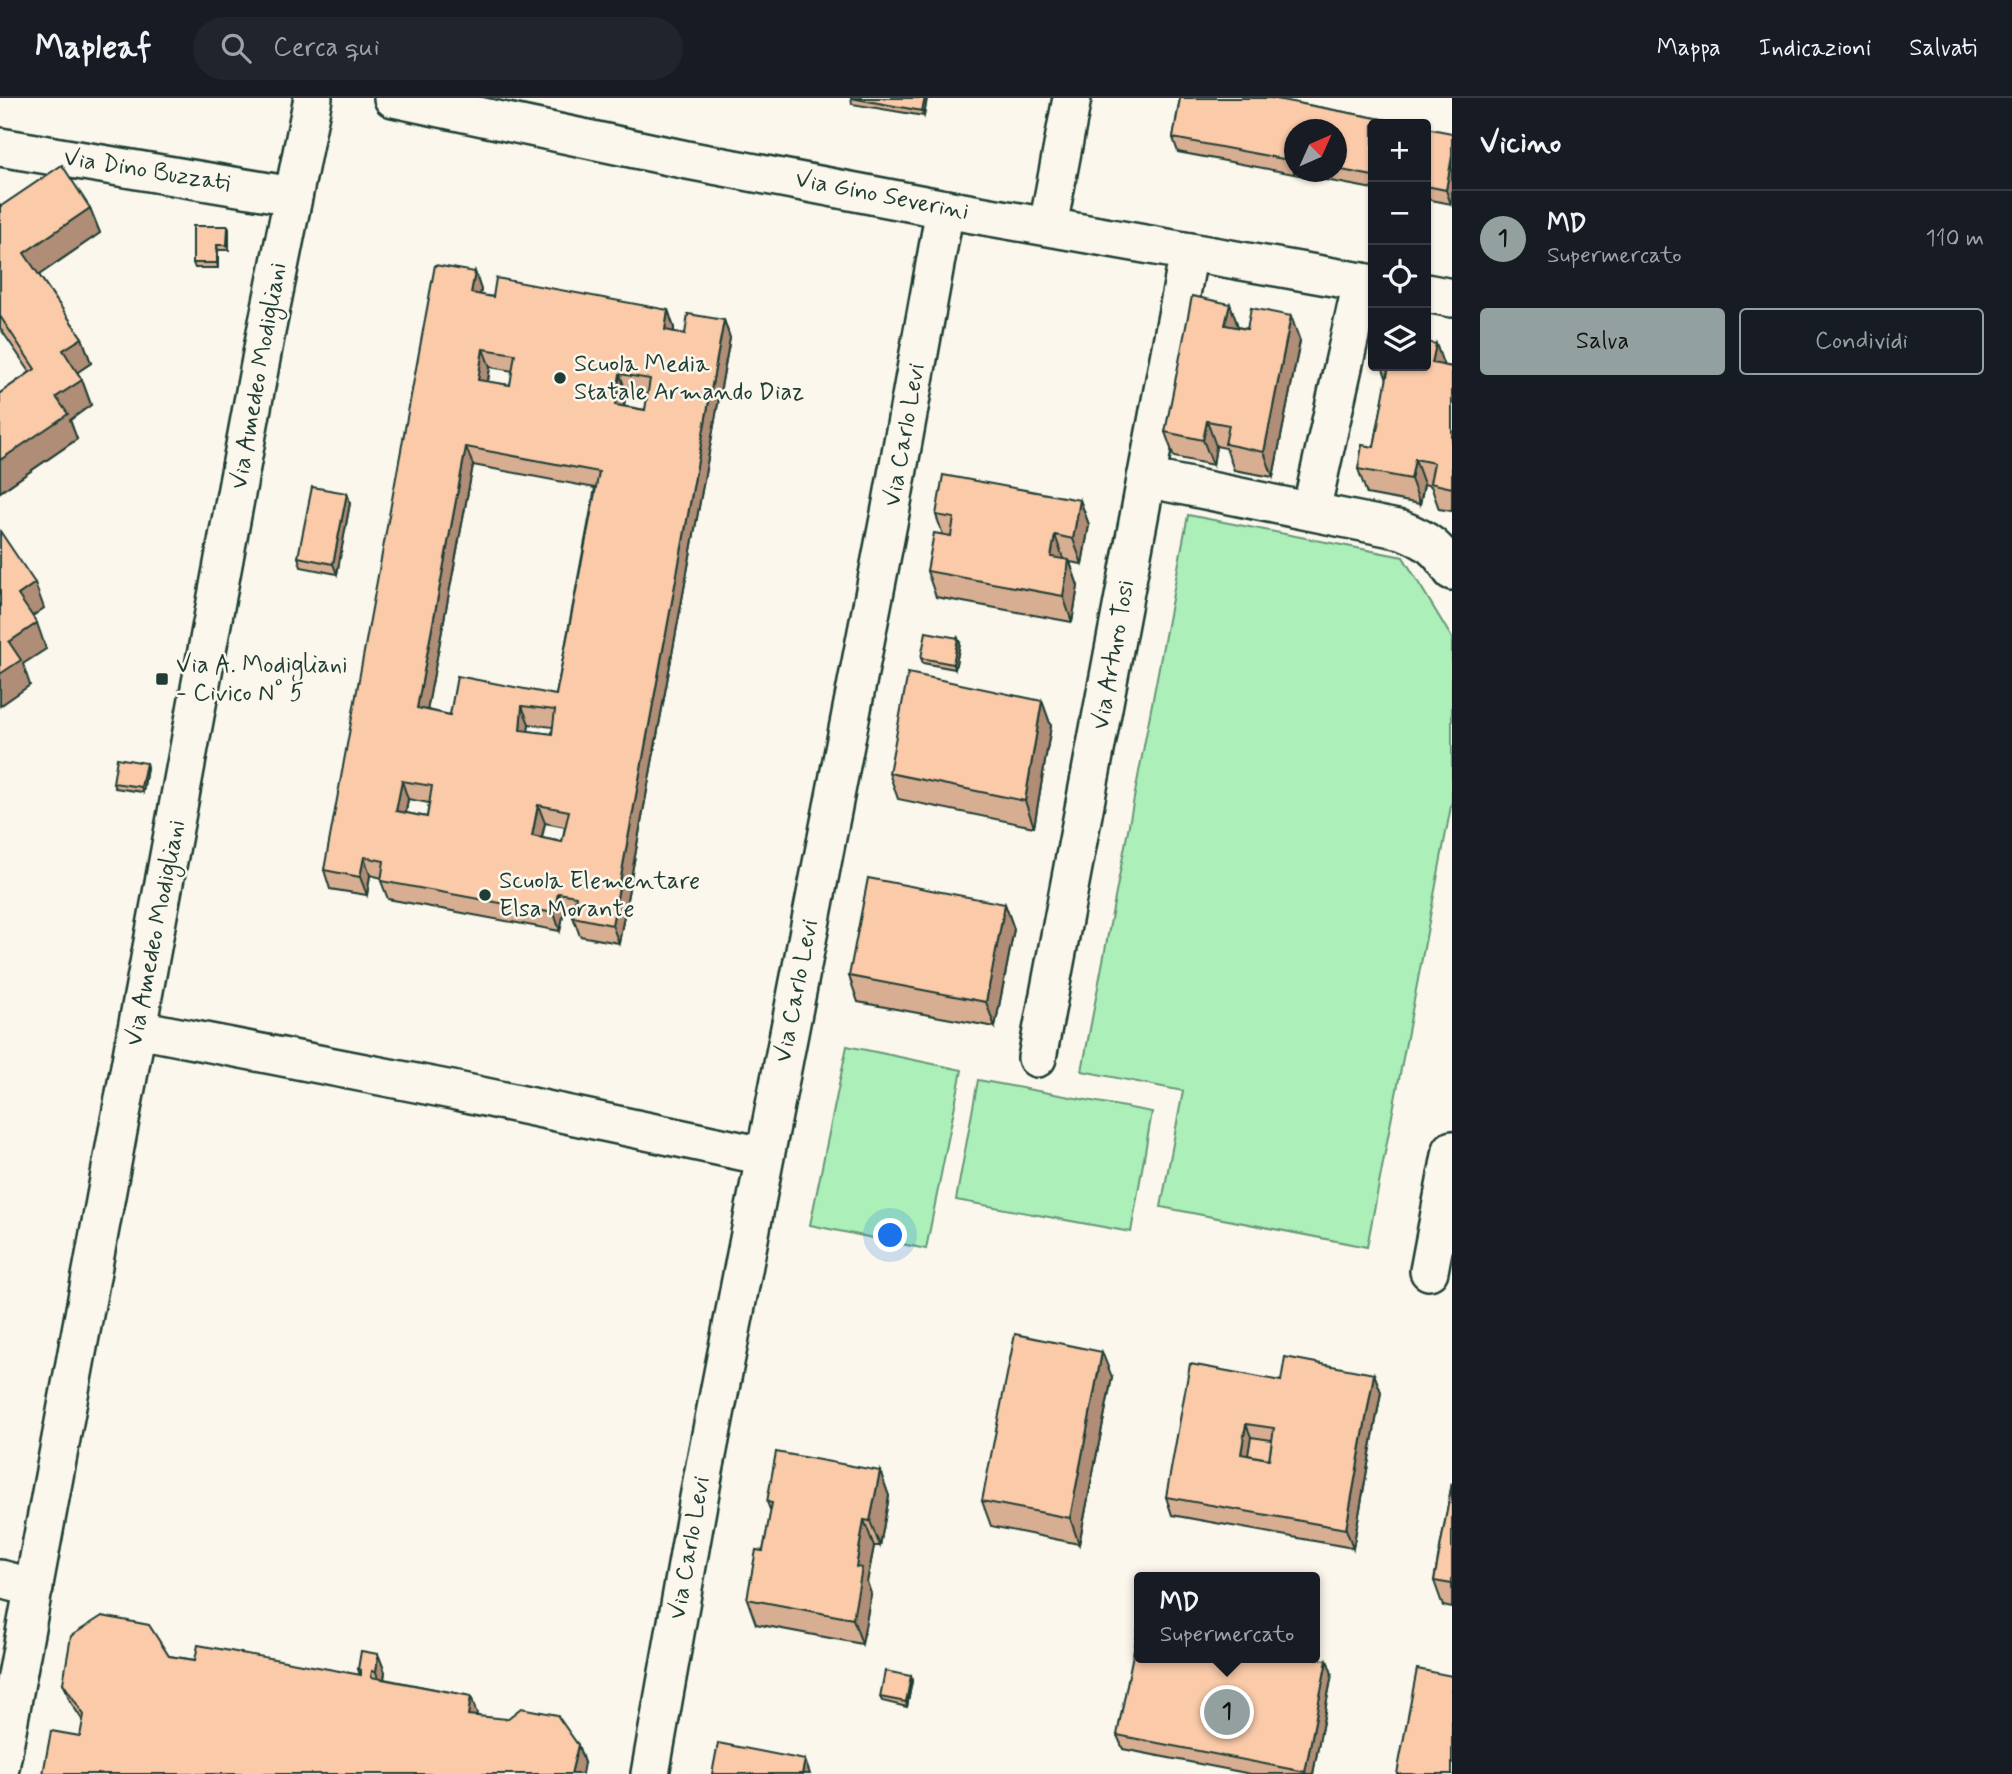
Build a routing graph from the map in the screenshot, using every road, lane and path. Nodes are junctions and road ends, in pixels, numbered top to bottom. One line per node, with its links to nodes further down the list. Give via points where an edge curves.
1 (313, 98): 5 (street, Via Amedeo Modigliani)
2 (393, 98): 6 (street, Via Gino Severini)
3 (1072, 98): 7 (street)
4 (0, 148): 5 (street, Via Dino Buzzati)
5 (293, 196): 15 (street, Via Amedeo Modigliani)
6 (945, 209): 7 (street, Via Gino Severini); 18 (street, Via Carlo Levi)
7 (1048, 226): 8 (street, Via Gino Severini)
8 (1189, 252): 9 (street, Via Gino Severini); 12 (street, Via Arturo Tosi)
9 (1368, 283): 13 (street)
10 (1431, 294): 11 (street)
11 (1452, 298)
12 (1146, 478): 13 (street); 16 (street, Via Arturo Tosi)
13 (1311, 511): 14 (street, via 1424,539)
14 (1452, 571)
15 (138, 1029): 18 (street); 20 (street, Via Amedeo Modigliani)
16 (1037, 1058)
17 (1452, 1150): 19 (street)
18 (764, 1156): 22 (street, Via Carlo Levi)
19 (1429, 1271)
20 (17, 1583): 21 (street, Via Amedeo Modigliani)
21 (0, 1768)
22 (650, 1774)

